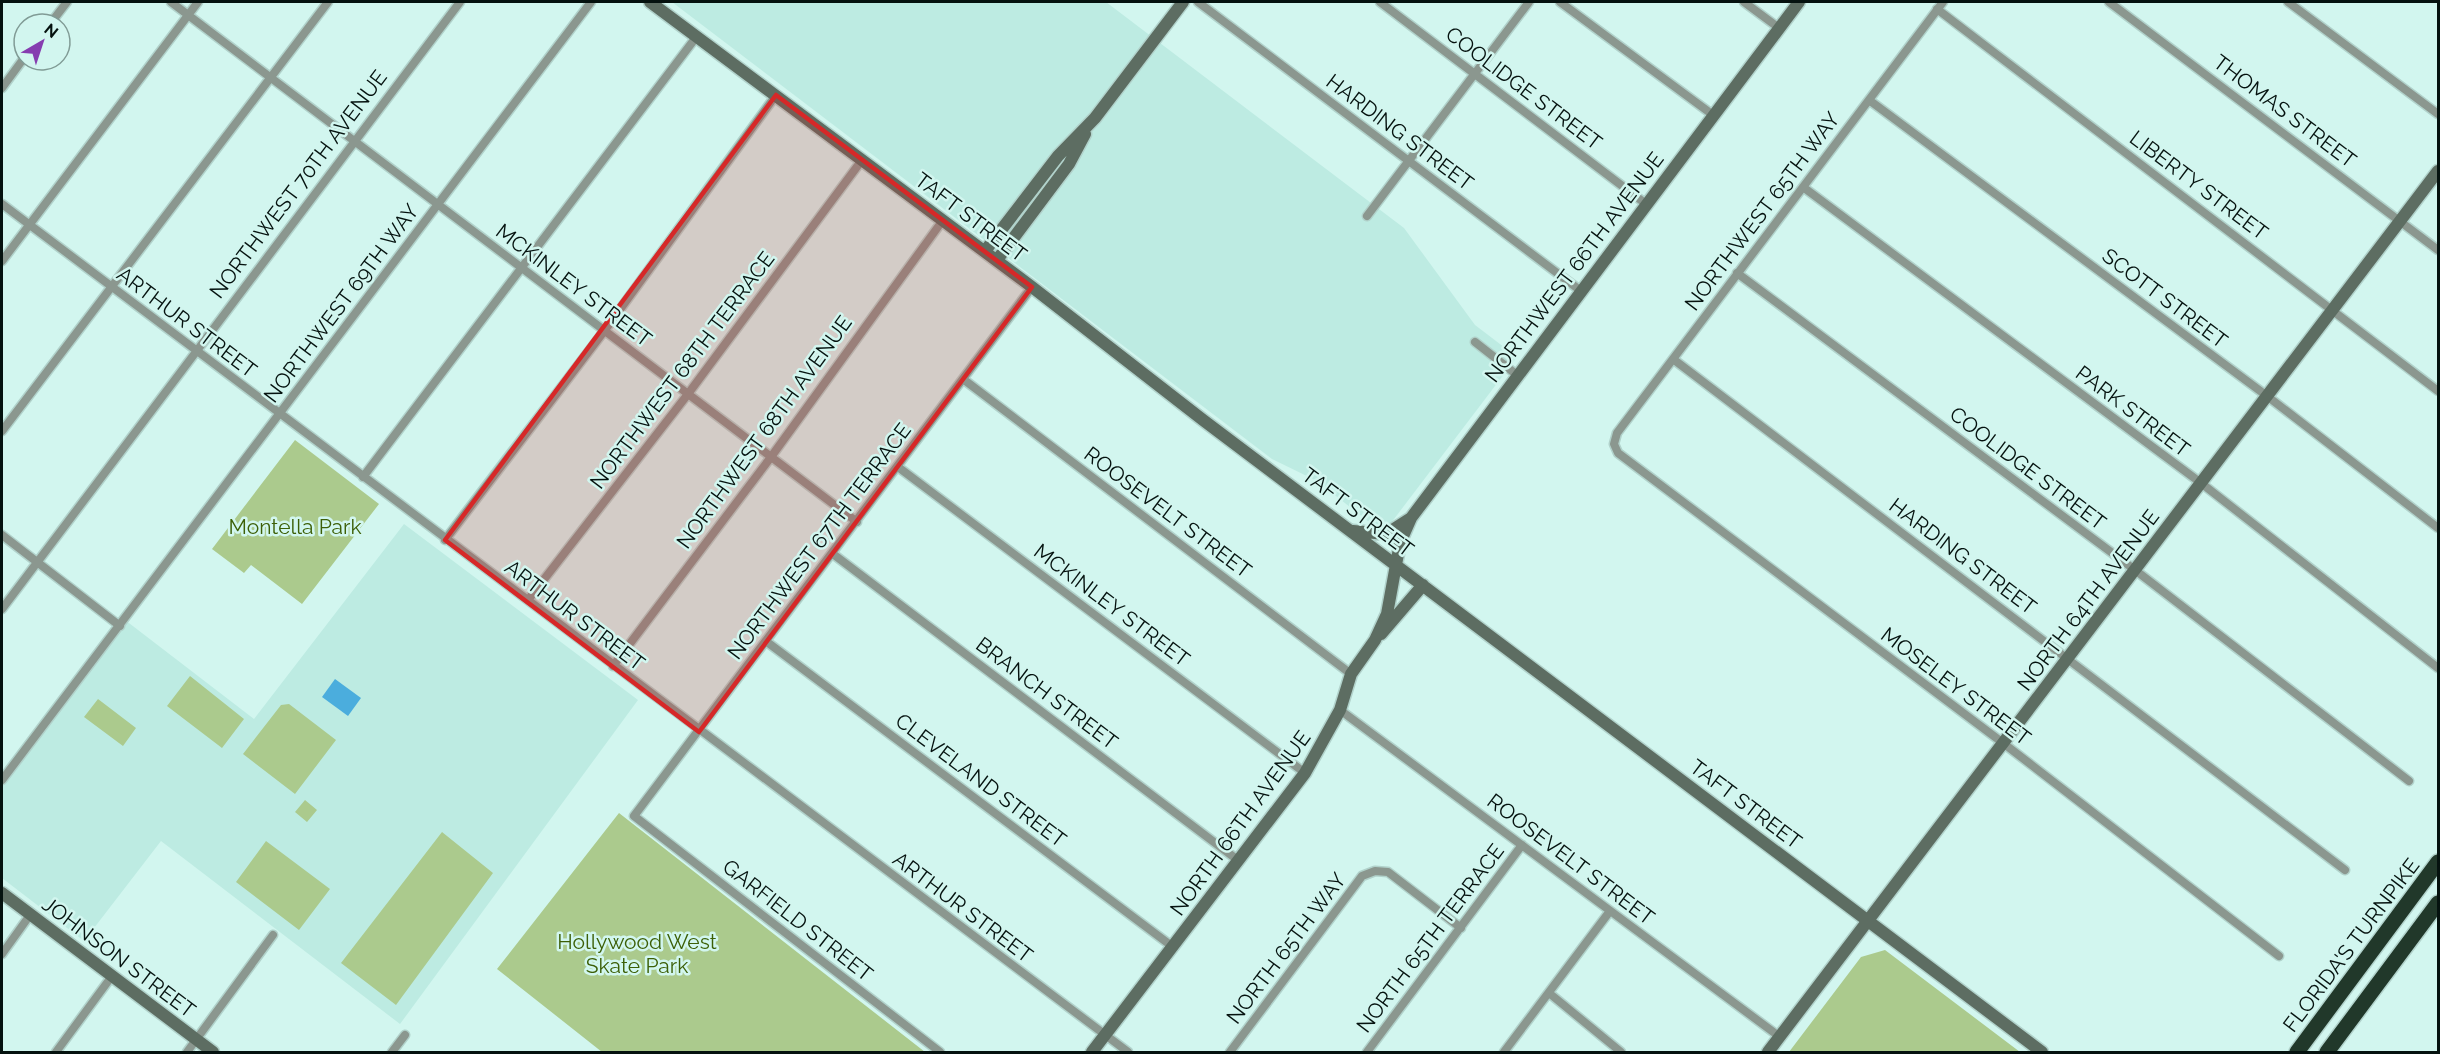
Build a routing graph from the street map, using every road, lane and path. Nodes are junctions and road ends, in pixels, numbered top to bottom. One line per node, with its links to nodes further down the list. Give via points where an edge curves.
1 (171, 2): 17 (street)
2 (198, 2): 17 (street)
3 (328, 2): 22 (street)
4 (460, 2): 29 (street, NORTHWEST 70TH AVENUE)
5 (591, 2): 35 (street, NORTHWEST 69TH WAY)
6 (650, 2): 19 (street, TAFT STREET)
7 (1183, 2): 28 (street)
8 (1197, 2): 31 (street, HARDING STREET)
9 (1380, 2): 21 (street, COOLIDGE STREET)
10 (1529, 2): 21 (street)
11 (1560, 2): 27 (street)
12 (1744, 2): 18 (street)
13 (1799, 2): 18 (street, NORTHWEST 66TH AVENUE)
14 (2109, 2): 39 (street, THOMAS STREET)
15 (2288, 2): 26 (street)
16 (1940, 5): 25 (street, NORTHWEST 65TH WAY); 50 (street, LIBERTY STREET)
17 (188, 14): 22 (street); 40 (street)
18 (1779, 28): 27 (street, NORTHWEST 66TH AVENUE)
19 (697, 36): 24 (street, TAFT STREET); 45 (street)
20 (14, 72): 23 (street)
21 (1475, 73): 31 (street); 36 (street, COOLIDGE STREET)
22 (270, 78): 29 (street, MCKINLEY STREET); 48 (street)
23 (2, 88)
24 (776, 95): 30 (street, TAFT STREET); 51 (street)
25 (1869, 100): 33 (street, NORTHWEST 65TH WAY); 59 (street, SCOTT STREET)
26 (2439, 114)
27 (1713, 116): 36 (street, NORTHWEST 66TH AVENUE)
28 (1095, 117): 42 (street, via 1058,156); 43 (street, via 1069,164)
29 (354, 141): 35 (street, MCKINLEY STREET); 53 (street, NORTHWEST 70TH AVENUE)
30 (862, 160): 38 (street, TAFT STREET); 58 (street, NORTHWEST 68TH TERRACE)
31 (1409, 160): 37 (street); 49 (street, HARDING STREET)
32 (2439, 171): 39 (street, NORTH 64TH AVENUE)
33 (1803, 187): 46 (street, NORTHWEST 65TH WAY); 66 (street, PARK STREET)
34 (2, 204): 40 (street, ARTHUR STREET)
35 (437, 204): 45 (street, MCKINLEY STREET); 60 (street, NORTHWEST 69TH WAY)
36 (1646, 204): 49 (street, NORTHWEST 66TH AVENUE)
37 (1366, 216)
38 (943, 220): 42 (street, TAFT STREET); 63 (street, NORTHWEST 68TH AVENUE)
39 (2400, 221): 41 (street, THOMAS STREET); 50 (street, NORTH 64TH AVENUE)
40 (29, 225): 44 (street); 48 (street, ARTHUR STREET)
41 (2439, 250)
42 (985, 251): 43 (street, TAFT STREET)
43 (997, 260): 47 (street, TAFT STREET)
44 (2, 261)
45 (521, 268): 51 (street, MCKINLEY STREET); 65 (street)
46 (1737, 273): 54 (street, NORTHWEST 65TH WAY); 76 (street, COOLIDGE STREET)
47 (1032, 287): 56 (street, NORTHWEST 67TH TERRACE); 70 (street, TAFT STREET)
48 (111, 288): 53 (street, ARTHUR STREET); 61 (street)
49 (1581, 291): 55 (street, NORTHWEST 66TH AVENUE)
50 (2333, 309): 57 (street, LIBERTY STREET); 59 (street, NORTH 64TH AVENUE)
51 (605, 330): 58 (street, MCKINLEY STREET); 72 (street)
52 (1475, 342): 55 (street)
53 (194, 351): 60 (street, ARTHUR STREET); 74 (street, NORTHWEST 70TH AVENUE)
54 (1673, 359): 62 (street, NORTHWEST 65TH WAY, via 1617,433); 83 (street, HARDING STREET)
55 (1517, 375): 67 (street, NORTHWEST 66TH AVENUE)
56 (963, 379): 64 (street, NORTHWEST 67TH TERRACE); 86 (street, ROOSEVELT STREET)
57 (2439, 391)
58 (688, 394): 63 (street, MCKINLEY STREET); 78 (street, NORTHWEST 68TH TERRACE)
59 (2267, 396): 66 (street, NORTH 64TH AVENUE); 69 (street, SCOTT STREET)
60 (279, 414): 65 (street, ARTHUR STREET); 80 (street, NORTHWEST 69TH WAY)
61 (2, 431)
62 (1614, 444): 89 (street, MOSELEY STREET, via 1618,453)
63 (771, 457): 68 (street, MCKINLEY STREET); 84 (street, NORTHWEST 68TH AVENUE)
64 (898, 467): 68 (street, NORTHWEST 67TH TERRACE); 90 (street, MCKINLEY STREET)
65 (363, 477): 72 (street, ARTHUR STREET)
66 (2201, 483): 76 (street, NORTH 64TH AVENUE); 85 (street, PARK STREET)
67 (1411, 518): 70 (street, via 1386,534); 75 (street, NORTHWEST 66TH AVENUE)
68 (857, 522): 73 (street, NORTHWEST 67TH TERRACE)
69 (2439, 528)
70 (1352, 531): 75 (street, TAFT STREET)
71 (2, 535): 74 (street)
72 (445, 540): 78 (street, ARTHUR STREET)
73 (833, 554): 82 (street, NORTHWEST 67TH TERRACE); 95 (street, BRANCH STREET)
74 (37, 562): 79 (street, NORTHWEST 70TH AVENUE); 80 (street)
75 (1395, 564): 77 (street, TAFT STREET); 81 (street, NORTH 66TH AVENUE, via 1387,614)
76 (2135, 570): 83 (street, NORTH 64TH AVENUE); 92 (street, COOLIDGE STREET)
77 (1423, 585): 81 (street); 102 (street, TAFT STREET)
78 (528, 600): 84 (street, ARTHUR STREET)
79 (2, 609)
80 (120, 626): 91 (street, NORTHWEST 69TH WAY)
81 (1375, 640): 86 (street, NORTH 66TH AVENUE)
82 (767, 642): 88 (street, NORTHWEST 67TH TERRACE); 105 (street, CLEVELAND STREET)
83 (2068, 657): 89 (street, NORTH 64TH AVENUE); 97 (street, HARDING STREET)
84 (613, 666): 88 (street, ARTHUR STREET)
85 (2439, 668)
86 (1351, 674): 87 (street, NORTH 66TH AVENUE)
87 (1340, 710): 90 (street, NORTH 66TH AVENUE); 94 (street, ROOSEVELT STREET)
88 (699, 732): 93 (street, NORTHWEST 67TH TERRACE); 111 (street, ARTHUR STREET)
89 (2003, 743): 102 (street, NORTH 64TH AVENUE); 107 (street, MOSELEY STREET)
90 (1305, 772): 95 (street, NORTH 66TH AVENUE)
91 (2, 780)
92 (2409, 781)
93 (634, 816): 118 (street, GARFIELD STREET)
94 (1522, 845): 100 (street, ROOSEVELT STREET); 103 (street, NORTH 65TH TERRACE)
95 (1239, 861): 105 (street, NORTH 66TH AVENUE)
96 (2439, 862): 127 (highway, FLORIDA'S TURNPIKE)
97 (2345, 870)
98 (2, 893): 101 (street, JOHNSON STREET)
99 (2439, 903): 128 (highway)
100 (1610, 911): 109 (street); 112 (street, ROOSEVELT STREET)
101 (30, 915): 106 (street); 108 (street, JOHNSON STREET)
102 (1869, 920): 112 (street, NORTH 64TH AVENUE); 126 (street, TAFT STREET)
103 (1461, 928): 121 (street, NORTH 65TH WAY, via 1388,872 1362,876); 122 (street, NORTH 65TH TERRACE)
104 (273, 935): 113 (street)
105 (1173, 947): 111 (street, NORTH 66TH AVENUE)
106 (2, 954)
107 (2279, 956)
108 (112, 976): 113 (street, JOHNSON STREET); 114 (street)
109 (1550, 993): 123 (street); 124 (street)
110 (405, 1035): 117 (street)
111 (1105, 1035): 119 (street, NORTH 66TH AVENUE); 120 (street, ARTHUR STREET)
112 (1780, 1037): 125 (street, NORTH 64TH AVENUE)
113 (196, 1040): 115 (street); 116 (street, JOHNSON STREET)
114 (56, 1053)
115 (187, 1053)
116 (213, 1053)
117 (392, 1053)
118 (940, 1053)
119 (1092, 1053)
120 (1128, 1053)
121 (1230, 1053)
122 (1367, 1053)
123 (1504, 1053)
124 (1621, 1053)
125 (1768, 1053)
126 (2042, 1053)
127 (2297, 1053)
128 (2326, 1053)

